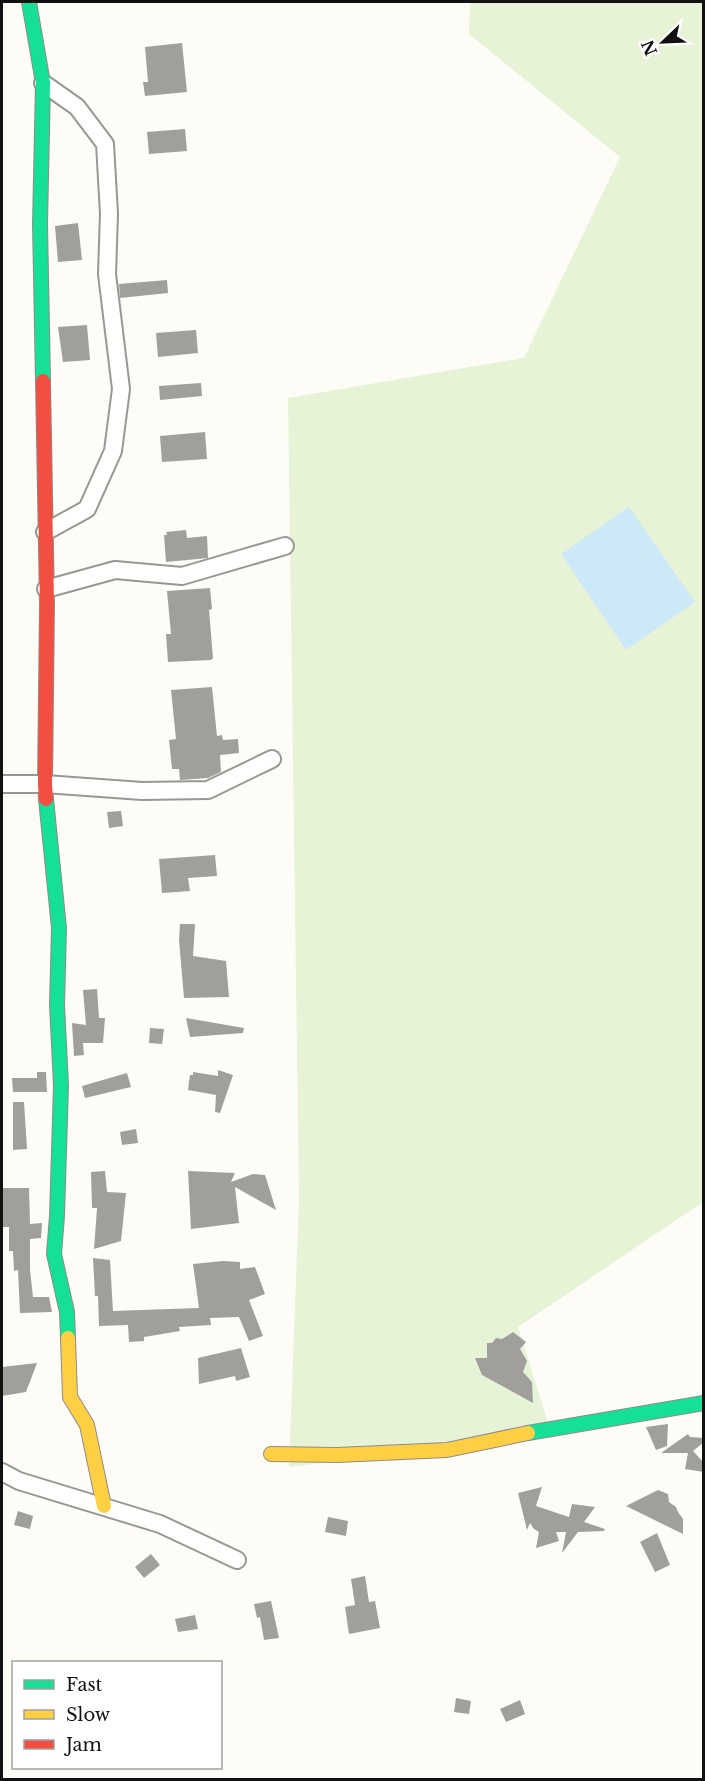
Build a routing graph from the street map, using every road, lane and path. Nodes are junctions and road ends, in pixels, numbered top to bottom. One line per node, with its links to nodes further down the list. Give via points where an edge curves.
1 (29, 2): 2 (street)
2 (43, 83): 3 (street, via 40,224); 3 (street, via 77,106 105,144 107,274 122,389 113,451 87,509)
3 (45, 532): 5 (street)
4 (285, 546): 5 (street, via 182,576 115,570)
5 (46, 589): 8 (street)
6 (272, 759): 8 (street, via 208,790 142,791)
7 (2, 784): 8 (street)
8 (45, 784): 12 (street, via 59,927 61,1085 54,1254 67,1312 70,1397 87,1425)
9 (704, 1403): 10 (street, via 447,1450)
10 (272, 1454)
11 (2, 1472): 12 (street, via 19,1481)
12 (104, 1506): 13 (street, via 160,1524)
13 (237, 1560)

